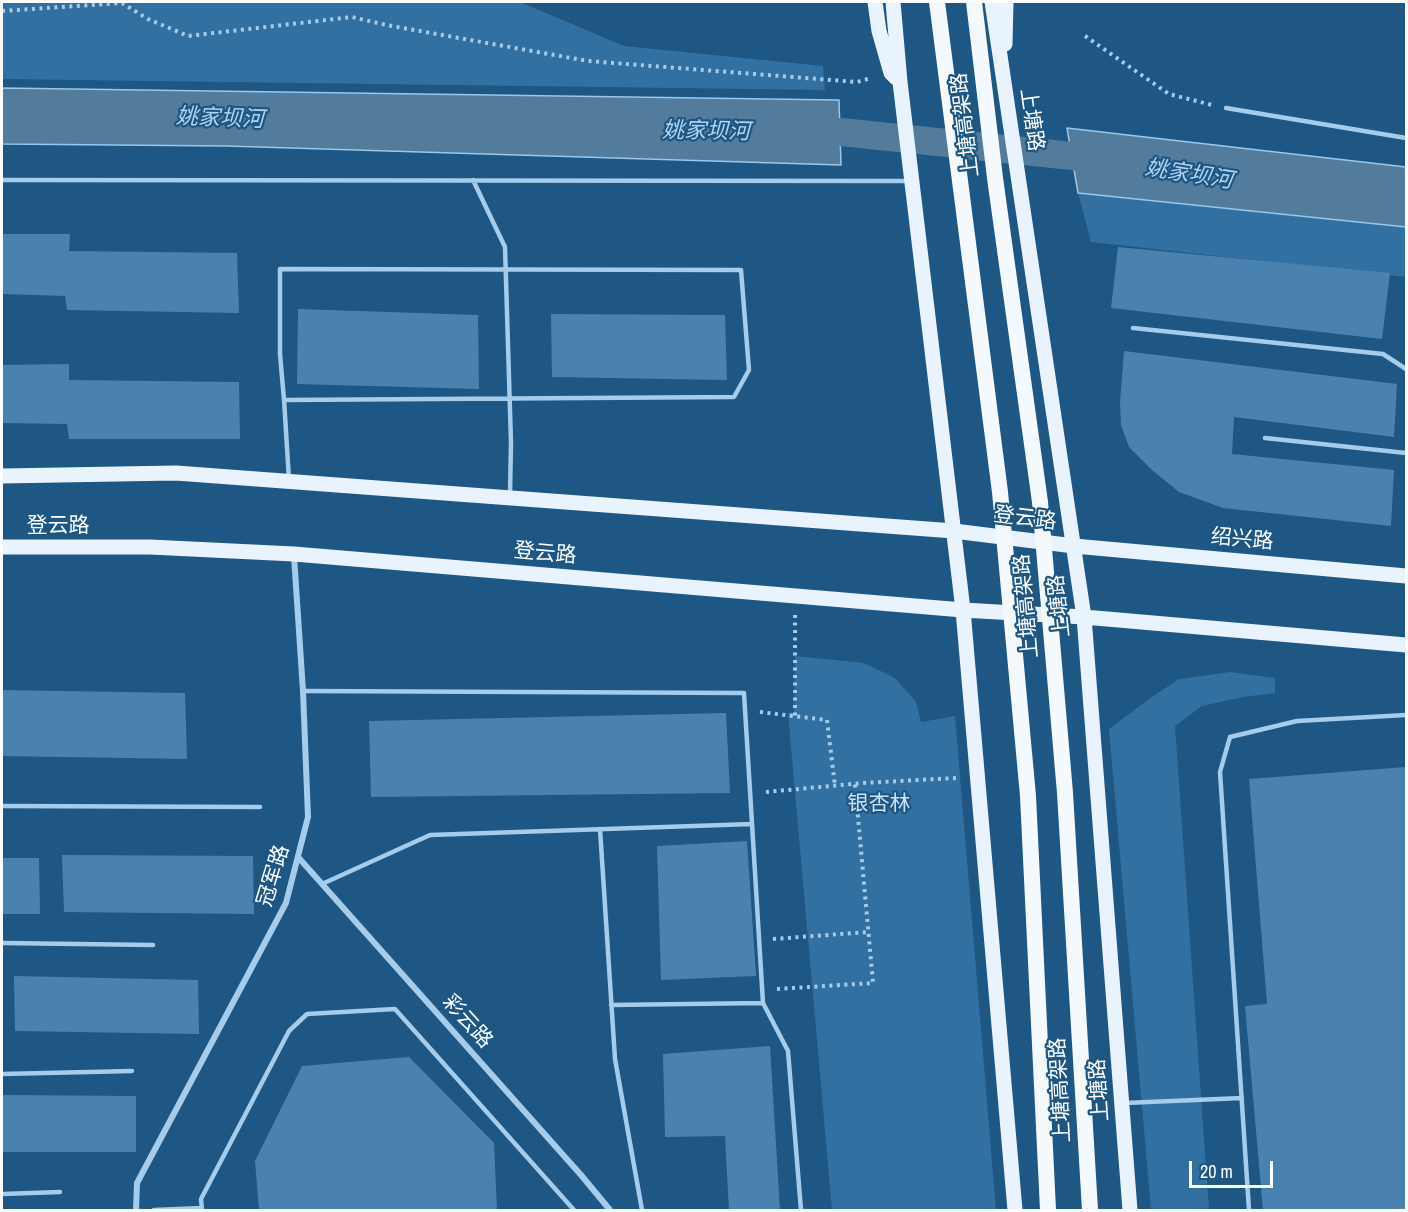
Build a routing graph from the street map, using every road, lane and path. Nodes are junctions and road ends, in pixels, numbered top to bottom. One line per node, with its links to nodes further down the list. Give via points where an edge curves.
1 (875, 2): 10 (main road, via 879,31)
2 (893, 2): 10 (main road)
3 (937, 2): 70 (highway, 上塘高架路, bridge, via 1000,492 1028,796)
4 (974, 2): 71 (highway, 上塘高架路, bridge, via 1040,502 1065,793)
5 (992, 2): 9 (main road, 上塘路)
6 (1006, 2): 9 (main road)
7 (2, 11): 10 (path, via 122,3 188,36 352,17 588,61)
8 (1085, 36): 11 (path, via 1169,94)
9 (1002, 68): 27 (main road, 上塘路)
10 (898, 83): 13 (main road)
11 (1226, 108): 12 (lane)
12 (1407, 138)
13 (912, 175): 15 (lane); 26 (main road)
14 (2, 180): 15 (lane)
15 (473, 180): 16 (lane, via 505,247)
16 (506, 269): 19 (lane); 19 (lane, via 741,270 749,370 734,397); 20 (lane, via 280,269)
17 (1132, 328): 18 (lane, via 1383,354)
18 (1407, 369)
19 (510, 398): 20 (lane); 25 (lane)
20 (284, 399): 24 (lane)
21 (1265, 438): 22 (lane)
22 (1407, 453)
23 (2, 476): 24 (main road, 登云路, via 176,473)
24 (289, 481): 25 (main road, 登云路)
25 (510, 498): 26 (main road, 登云路)
26 (954, 531): 27 (main road, 登云路); 32 (main road)
27 (1074, 546): 30 (main road, 绍兴路); 33 (main road, 上塘路)
28 (2, 547): 29 (main road, 登云路, via 150,547)
29 (294, 554): 31 (main road, 登云路); 35 (street, 冠军路)
30 (1407, 576)
31 (795, 596): 32 (main road, 登云路); 38 (path)
32 (963, 610): 33 (main road, 登云路); 39 (main road)
33 (1084, 617): 34 (main road); 59 (main road, 上塘路)
34 (1407, 645)
35 (303, 691): 36 (lane, via 744,693); 47 (street, 冠军路, via 308,816)
36 (745, 710): 38 (path); 42 (lane)
37 (1407, 715): 58 (lane, via 1297,721 1230,736 1220,772)
38 (795, 716): 41 (path, via 827,720)
39 (978, 777): 40 (path); 69 (main road)
40 (855, 784): 41 (path); 49 (path)
41 (835, 786): 42 (path)
42 (750, 793): 45 (lane)
43 (2, 806): 44 (lane)
44 (260, 807)
45 (752, 824): 46 (lane); 50 (lane)
46 (600, 830): 48 (lane, via 430,835); 55 (lane)
47 (298, 857): 48 (street, 彩云路); 63 (street, 冠军路, via 286,903 137,1183)
48 (322, 884): 66 (street, 彩云路)
49 (868, 932): 50 (path); 53 (path, via 873,983)
50 (759, 940): 53 (lane)
51 (2, 943): 52 (lane)
52 (153, 945)
53 (762, 990): 54 (lane)
54 (763, 1003): 55 (lane); 68 (lane, via 788,1051)
55 (611, 1005): 67 (lane, via 615,1059)
56 (132, 1071): 57 (lane)
57 (2, 1074)
58 (1242, 1098): 59 (lane); 73 (lane)
59 (1122, 1104): 72 (main road, 上塘路)
60 (60, 1192): 61 (lane)
61 (2, 1194)
62 (202, 1209): 64 (lane); 65 (lane, via 201,1199 289,1031 307,1014 395,1009)
63 (136, 1210)
64 (154, 1210)
65 (574, 1210)
66 (610, 1210)
67 (642, 1210)
68 (801, 1210)
69 (1015, 1210)
70 (1048, 1210)
71 (1090, 1210)
72 (1130, 1210)
73 (1249, 1210)

